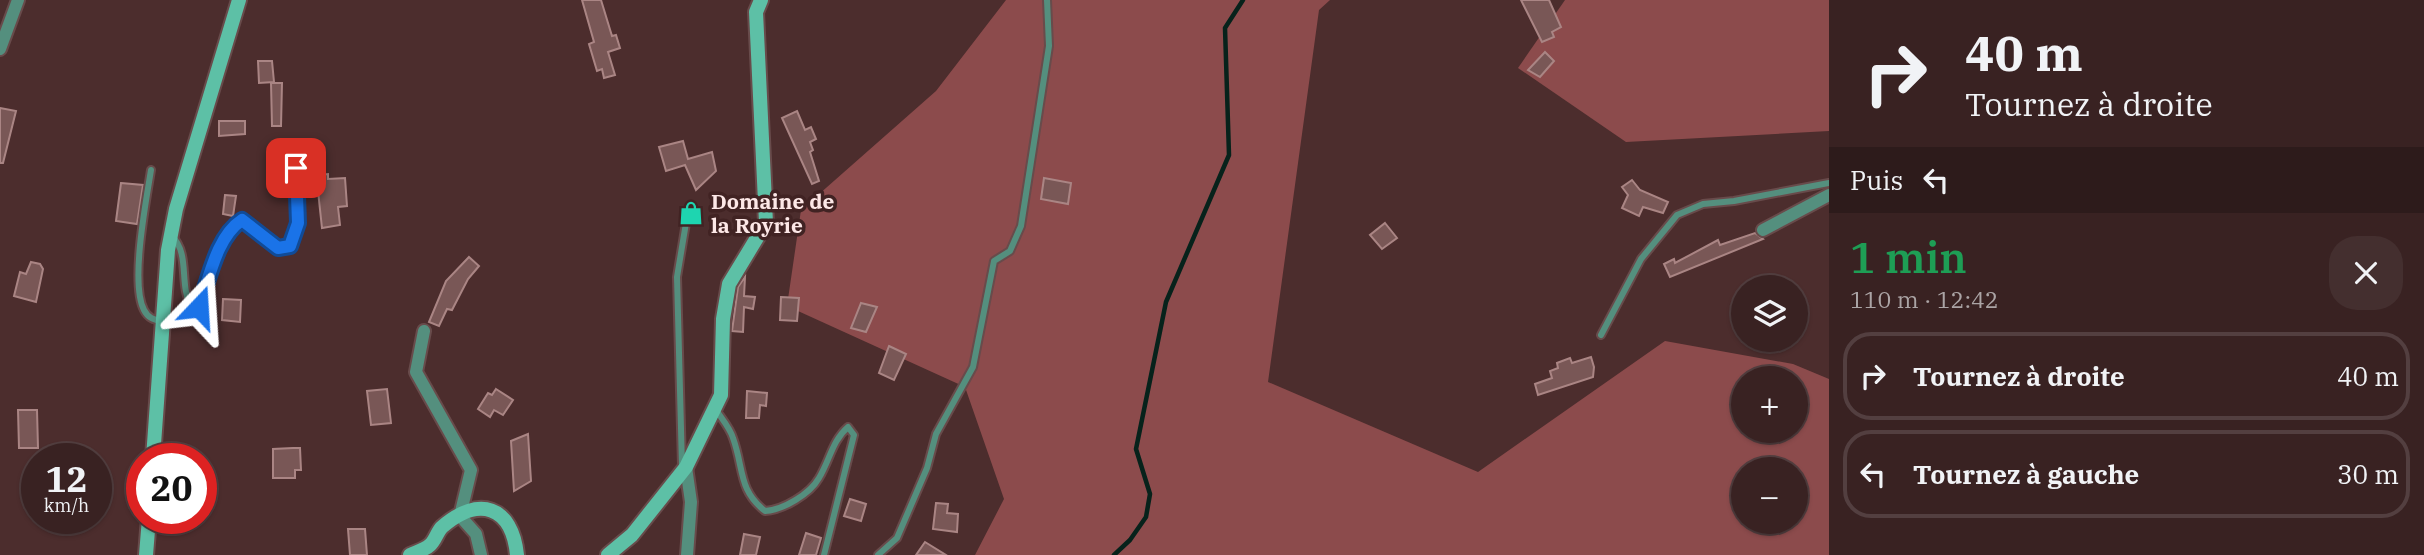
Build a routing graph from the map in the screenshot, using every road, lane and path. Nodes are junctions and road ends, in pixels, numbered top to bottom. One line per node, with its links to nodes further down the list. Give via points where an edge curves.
1 (18, 0): 5 (street)
2 (239, 0): 12 (street)
3 (761, 0): 16 (street, via 756,12 766,223 729,284)
4 (1047, 0): 28 (lane, via 1049,46 1021,226 1010,251 994,261 973,367 936,434 927,468 897,538)
5 (0, 49)
6 (296, 168): 12 (lane, via 298,223 290,246 278,248 242,220 233,226 199,307 192,307 187,299 181,244)
7 (151, 170): 13 (lane, via 139,281 144,310 152,319)
8 (1829, 183): 15 (lane, via 1703,204 1677,215 1641,260)
9 (1829, 195): 11 (street)
10 (686, 223): 18 (lane, via 677,277)
11 (1763, 230)
12 (171, 234): 13 (street)
13 (162, 321): 17 (street)
14 (424, 331): 19 (street, via 416,372 471,470)
15 (1601, 335)
16 (716, 410): 18 (street); 27 (lane, via 733,436 752,501 765,511 780,510 818,481 837,436 848,427 854,435)
17 (153, 443)
18 (684, 469): 25 (street, via 632,535); 26 (street, via 691,502)
19 (460, 516): 22 (street, via 441,528 429,546); 23 (street, via 476,534); 24 (street, via 486,509 502,514 515,535)
20 (148, 534): 21 (street)
21 (146, 555)
22 (410, 555)
23 (481, 555)
24 (517, 555)
25 (608, 555)
26 (687, 555)
27 (824, 555)
28 (878, 555)

